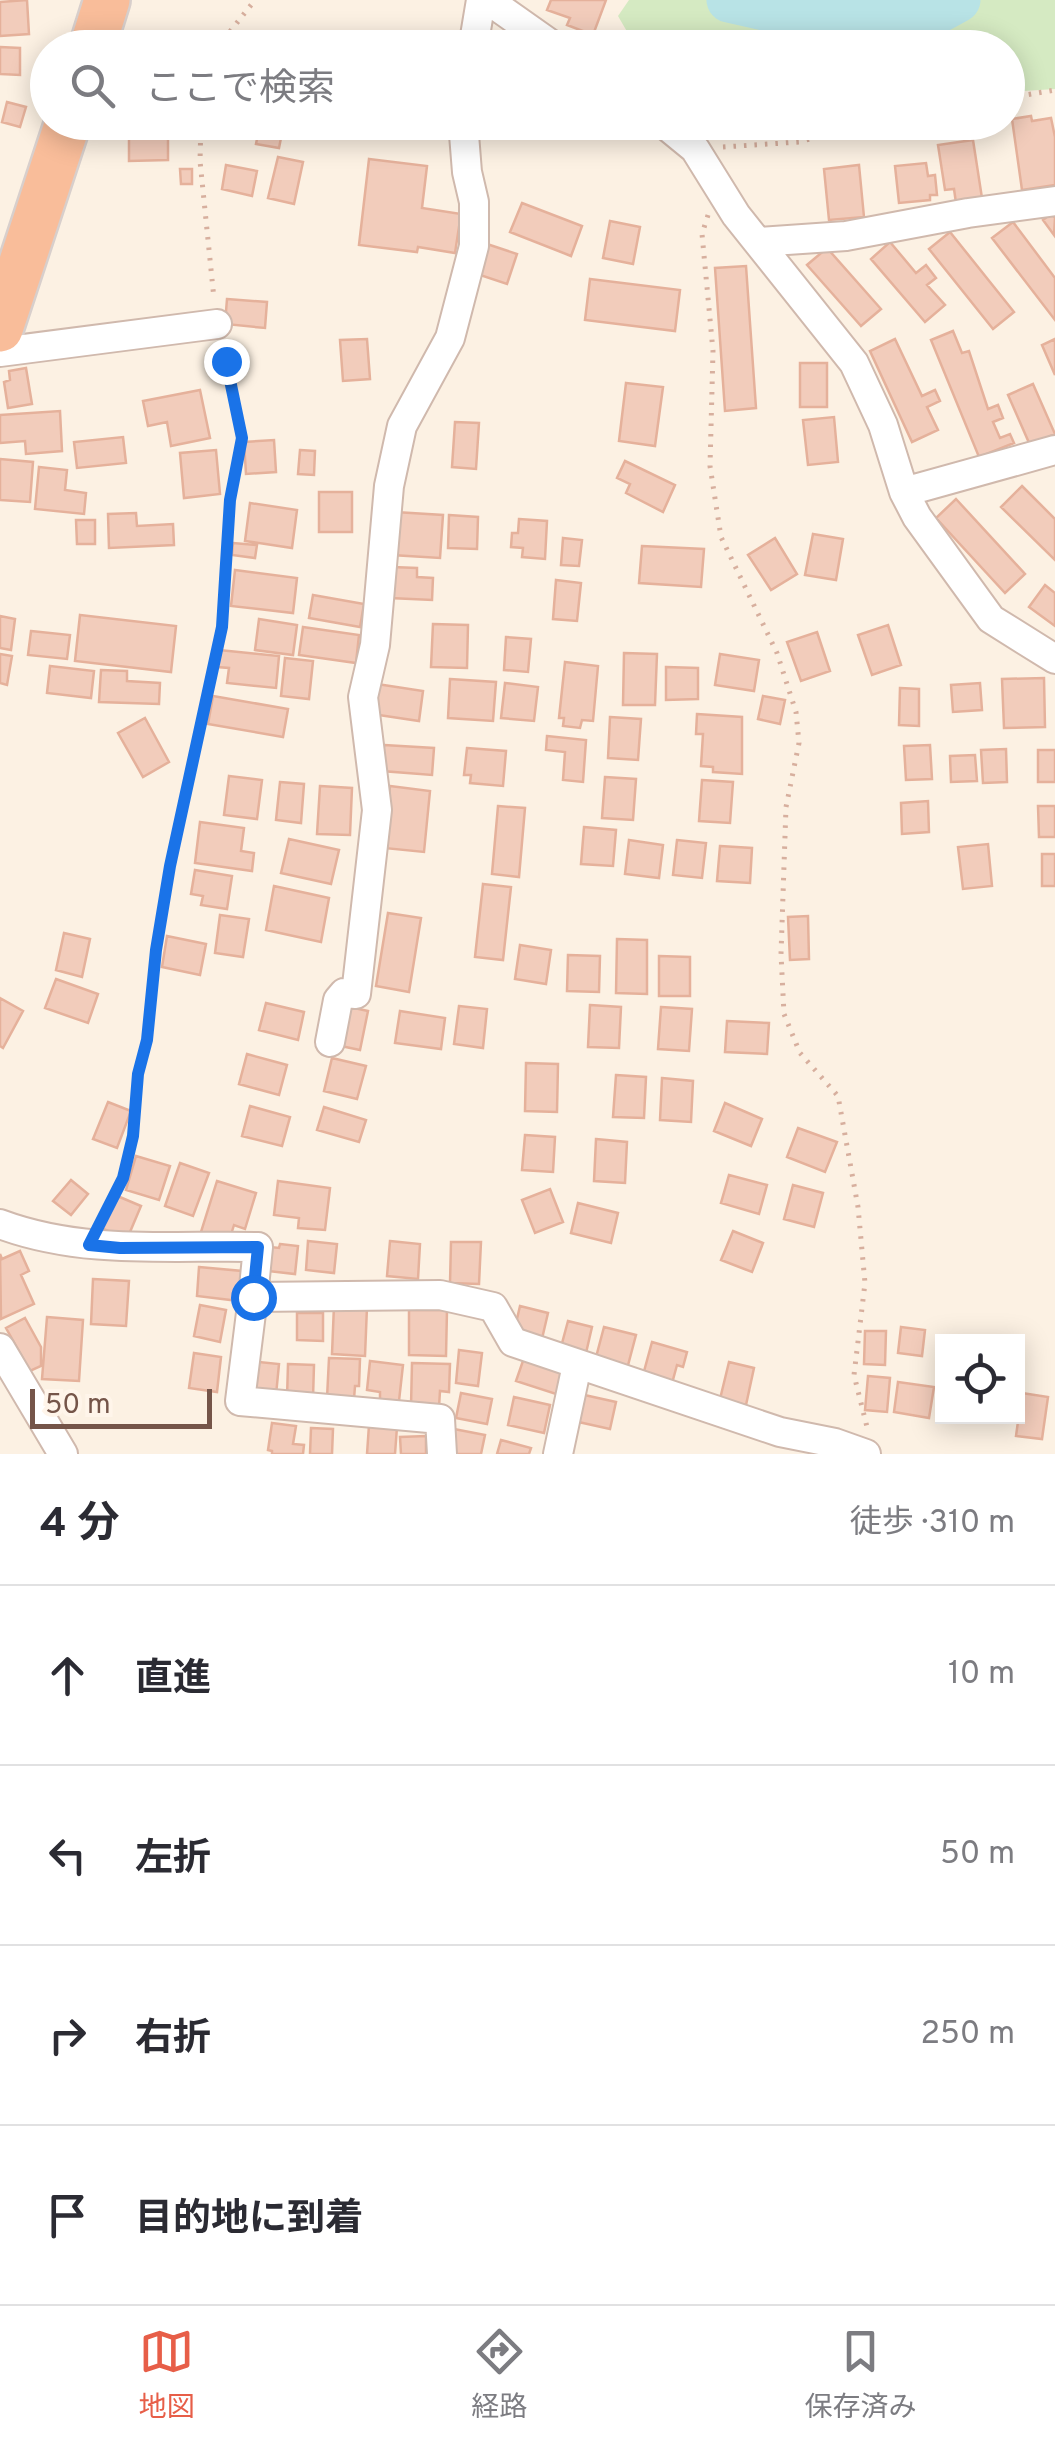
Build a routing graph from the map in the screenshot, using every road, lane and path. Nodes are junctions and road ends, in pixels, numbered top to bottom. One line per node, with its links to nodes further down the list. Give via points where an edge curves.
1 (81, 0): 5 (highway)
2 (107, 0): 6 (highway)
3 (255, 0): 7 (path)
4 (484, 0): 8 (street); 9 (street)
5 (72, 30)
6 (98, 30)
7 (231, 30)
8 (476, 30)
9 (529, 30)
10 (1055, 90): 11 (path)
11 (1025, 95)
12 (40, 140): 22 (highway)
13 (62, 140): 24 (highway)
14 (201, 140): 23 (path)
15 (464, 140): 29 (street, via 474,246 450,338 402,426 389,486 364,697 375,772 375,853 356,994 338,1000)
16 (684, 140): 18 (street)
17 (806, 140): 18 (path)
18 (695, 149): 19 (street)
19 (718, 186): 21 (street); 35 (path, via 702,234 713,351 710,466 721,537 777,653 796,712 800,742 786,825 784,1014 800,1054 838,1096 865,1283 854,1376)
20 (1055, 201): 21 (street, via 846,236)
21 (759, 242): 27 (street, via 854,364)
22 (0, 257)
23 (217, 324): 25 (street); 31 (path, via 242,438 230,500 222,627 156,950 133,1136 123,1178)
24 (0, 330)
25 (0, 352)
26 (1055, 450): 27 (street)
27 (904, 492): 28 (street, via 991,619)
28 (1055, 659)
29 (330, 1042)
30 (0, 1224): 31 (street)
31 (89, 1245): 32 (street, via 258,1247)
32 (253, 1297): 34 (street, via 440,1294 493,1307 512,1342); 38 (street, via 240,1401 440,1419)
33 (0, 1348): 37 (street)
34 (576, 1365): 36 (street); 39 (street)
35 (868, 1446): 36 (street)
36 (825, 1448)
37 (62, 1454)
38 (442, 1454)
39 (558, 1454)

